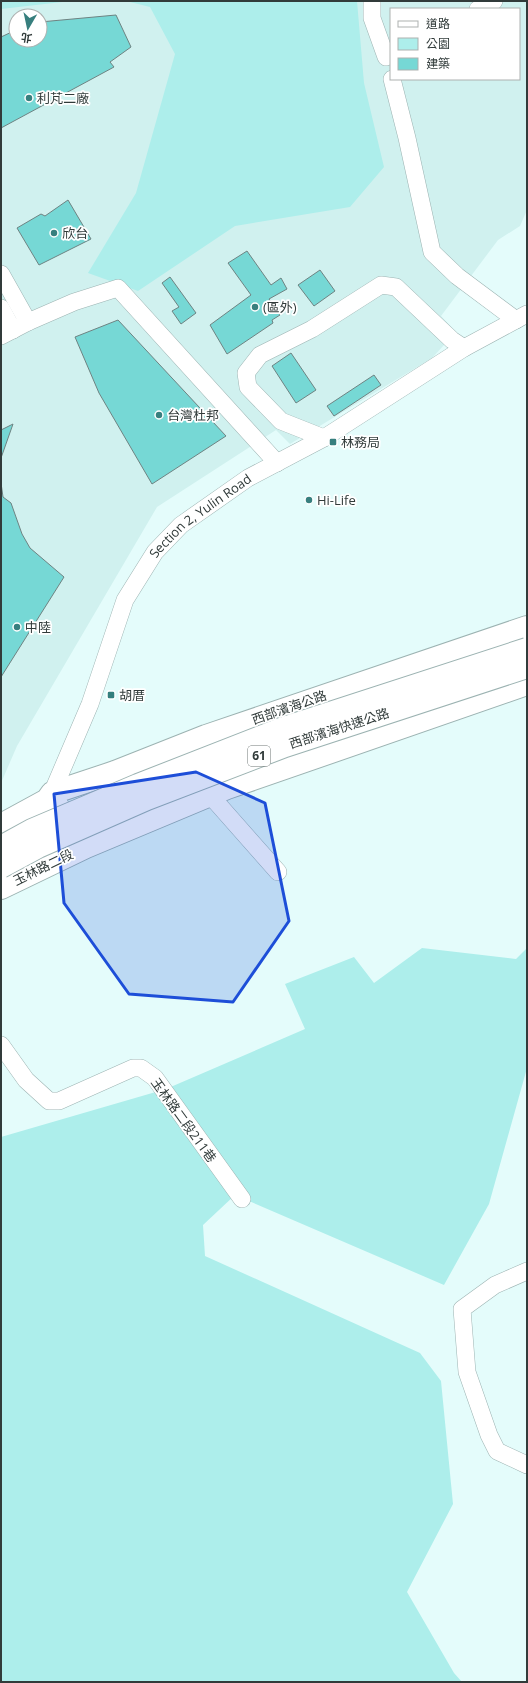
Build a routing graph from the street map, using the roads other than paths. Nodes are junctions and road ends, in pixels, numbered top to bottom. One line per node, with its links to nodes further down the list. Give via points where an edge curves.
1 (372, 1): 4 (street, via 372,18)
2 (494, 1): 3 (street)
3 (480, 8)
4 (389, 56)
5 (392, 80): 8 (street, via 432,252 457,276)
6 (1, 274): 9 (street)
7 (1, 308): 9 (street)
8 (521, 317): 10 (street, Section 2, Yulin Road)
9 (14, 329): 12 (street, via 74,302 118,288)
10 (464, 348): 11 (street, Section 2, Yulin Road); 11 (street, via 452,340 396,287 381,285 312,329 260,355 246,373 248,386 281,421)
11 (324, 438): 12 (street, Section 2, Yulin Road)
12 (277, 462): 17 (street, Section 2, Yulin Road, via 248,478 181,525 155,552 125,600 90,704)
13 (527, 627): 17 (main road, 西部濱海公路, via 206,736 115,772)
14 (527, 649): 21 (main road, 西部濱海快速公路 / 61, bridge, via 281,729 138,785 32,830)
15 (527, 667): 23 (main road, 西部濱海快速公路 / 61, bridge, via 285,746 147,800 38,847)
16 (527, 684): 18 (main road, 61)
17 (52, 793): 19 (street); 20 (main road, via 47,800)
18 (209, 796): 19 (street, via 180,777 110,808); 22 (main road, 61); 24 (street)
19 (71, 821): 22 (street)
20 (1, 825)
21 (1, 847)
22 (86, 847): 25 (main road, 玉林路二段 / 61)
23 (1, 867)
24 (278, 872)
25 (1, 888)
26 (1, 1045): 27 (street, 玉林路二段211巷, via 26,1080 49,1101 59,1101 133,1068 141,1068 155,1078)
27 (242, 1199)
28 (527, 1271): 29 (street, via 495,1285 462,1309 467,1372 489,1435 497,1451)
29 (527, 1465)

